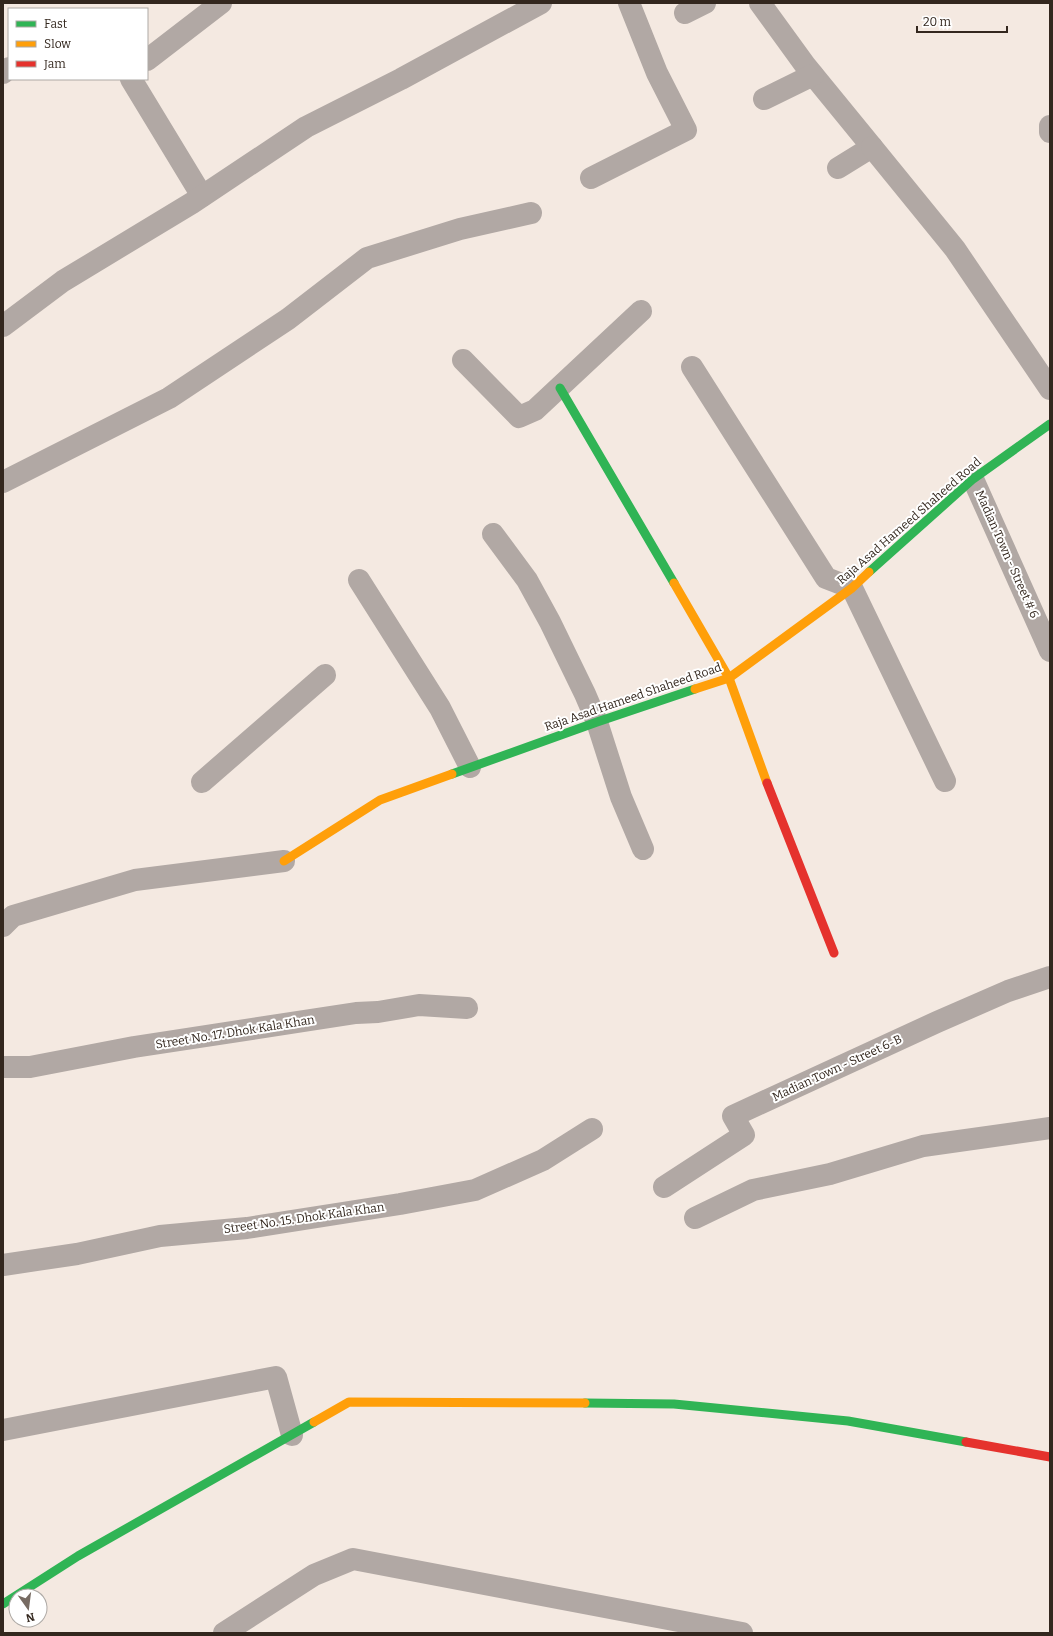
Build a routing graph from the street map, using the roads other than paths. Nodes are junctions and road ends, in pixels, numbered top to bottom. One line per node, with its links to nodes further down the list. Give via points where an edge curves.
1 (221, 3): 7 (street)
2 (541, 3): 16 (street, via 306,127)
3 (629, 3): 15 (street, via 657,73 686,130)
4 (705, 3): 6 (street)
5 (760, 3): 8 (street)
6 (685, 13)
7 (148, 59)
8 (813, 75): 10 (street); 13 (street)
9 (132, 80): 16 (street)
10 (764, 99)
11 (1050, 126): 12 (street)
12 (1050, 132)
13 (872, 147): 14 (street); 23 (street, via 955,249)
14 (838, 168)
15 (591, 178)
16 (202, 196): 19 (street, via 63,281)
17 (531, 213): 26 (street, via 460,229 368,258 288,319 169,398)
18 (641, 311): 22 (street)
19 (3, 326)
20 (463, 360): 22 (street, via 519,417 535,410)
21 (692, 367): 29 (street, via 826,578)
22 (560, 388): 32 (street)
23 (1050, 389)
24 (1050, 424): 25 (street, Raja Asad Hameed Shaheed Road)
25 (973, 479): 29 (street, Raja Asad Hameed Shaheed Road); 30 (street, Madian Town - Street # 6)
26 (3, 482)
27 (493, 534): 33 (street, via 527,580)
28 (359, 580): 34 (street, via 440,708)
29 (852, 588): 32 (street, Raja Asad Hameed Shaheed Road); 35 (street)
30 (1050, 651)
31 (325, 675): 36 (street)
32 (729, 678): 33 (street, Raja Asad Hameed Shaheed Road); 40 (street, via 737,694 797,864)
33 (598, 722): 34 (street, Raja Asad Hameed Shaheed Road); 37 (street, via 621,797)
34 (470, 767): 38 (street, Raja Asad Hameed Shaheed Road, via 380,800)
35 (945, 781)
36 (202, 782)
37 (644, 849)
38 (284, 861): 39 (street, via 135,880 13,916)
39 (3, 926)
40 (834, 953)
41 (1050, 977): 46 (street, Madian Town - Street 6-B, via 1008,991 937,1022 733,1116 744,1135)
42 (467, 1008): 43 (street, Street No. 17. Dhok Kala Khan, via 419,1005 356,1013 112,1051 30,1067)
43 (3, 1067)
44 (1050, 1128): 47 (street, via 923,1146 830,1174 753,1190)
45 (592, 1129): 48 (street, Street No. 15. Dhok Kala Khan, via 543,1160 475,1190 248,1228 160,1236 77,1254)
46 (664, 1187)
47 (695, 1218)
48 (3, 1265)
49 (3, 1430): 50 (street, via 276,1377)
50 (292, 1435): 51 (street, via 349,1402 674,1404 848,1421); 52 (street, via 78,1556)
51 (1050, 1457)
52 (3, 1604)
53 (224, 1633): 54 (street, via 314,1575 353,1559)
54 (742, 1633)

